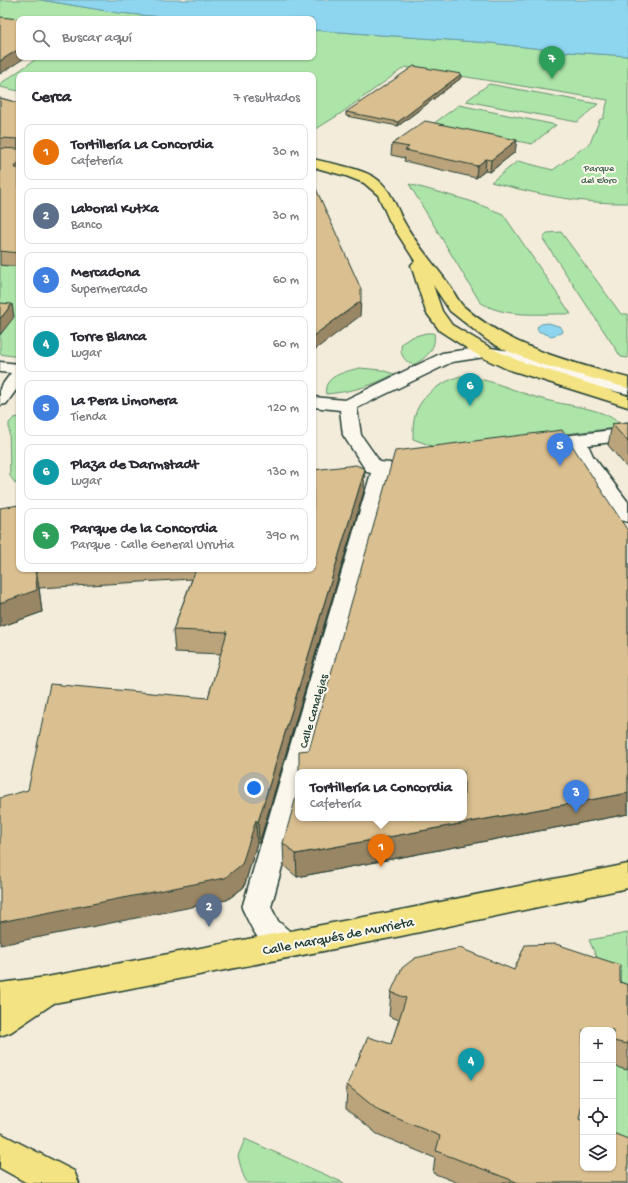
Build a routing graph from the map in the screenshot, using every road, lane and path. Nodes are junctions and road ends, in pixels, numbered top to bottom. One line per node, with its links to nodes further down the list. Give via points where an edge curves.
1 (316, 164): 2 (main road, via 351,172 369,180 384,193 397,222)
2 (415, 251): 3 (main road, via 434,312); 9 (main road, via 456,308 493,336 546,360)
3 (446, 328): 4 (main road); 5 (street, via 451,344)
4 (485, 352): 5 (street); 10 (street, via 526,359 596,382); 13 (main road, via 513,365)
5 (448, 357): 14 (street)
6 (0, 366): 7 (street)
7 (16, 369)
8 (16, 378): 11 (street)
9 (628, 383)
10 (628, 389)
11 (0, 400)
12 (316, 402): 14 (street)
13 (628, 402)
14 (348, 406): 18 (street, via 352,435)
15 (628, 434): 16 (street)
16 (576, 440): 17 (street); 20 (street, via 584,458)
17 (522, 448)
18 (385, 467): 19 (street); 21 (street, Calle Canalejas)
19 (351, 471)
20 (628, 516)
21 (297, 769)
22 (295, 775): 24 (street, Calle Canalejas, via 256,908 268,930)
23 (628, 876): 24 (main road, Calle Marqués de Murrieta)
24 (286, 945): 25 (main road, Calle Marqués de Murrieta)
25 (47, 991): 26 (main road, Calle Marqués de Murrieta); 27 (main road, Calle Marqués de Murrieta)
26 (0, 997)
27 (0, 1022)
28 (0, 1150): 29 (main road)
29 (62, 1183)

